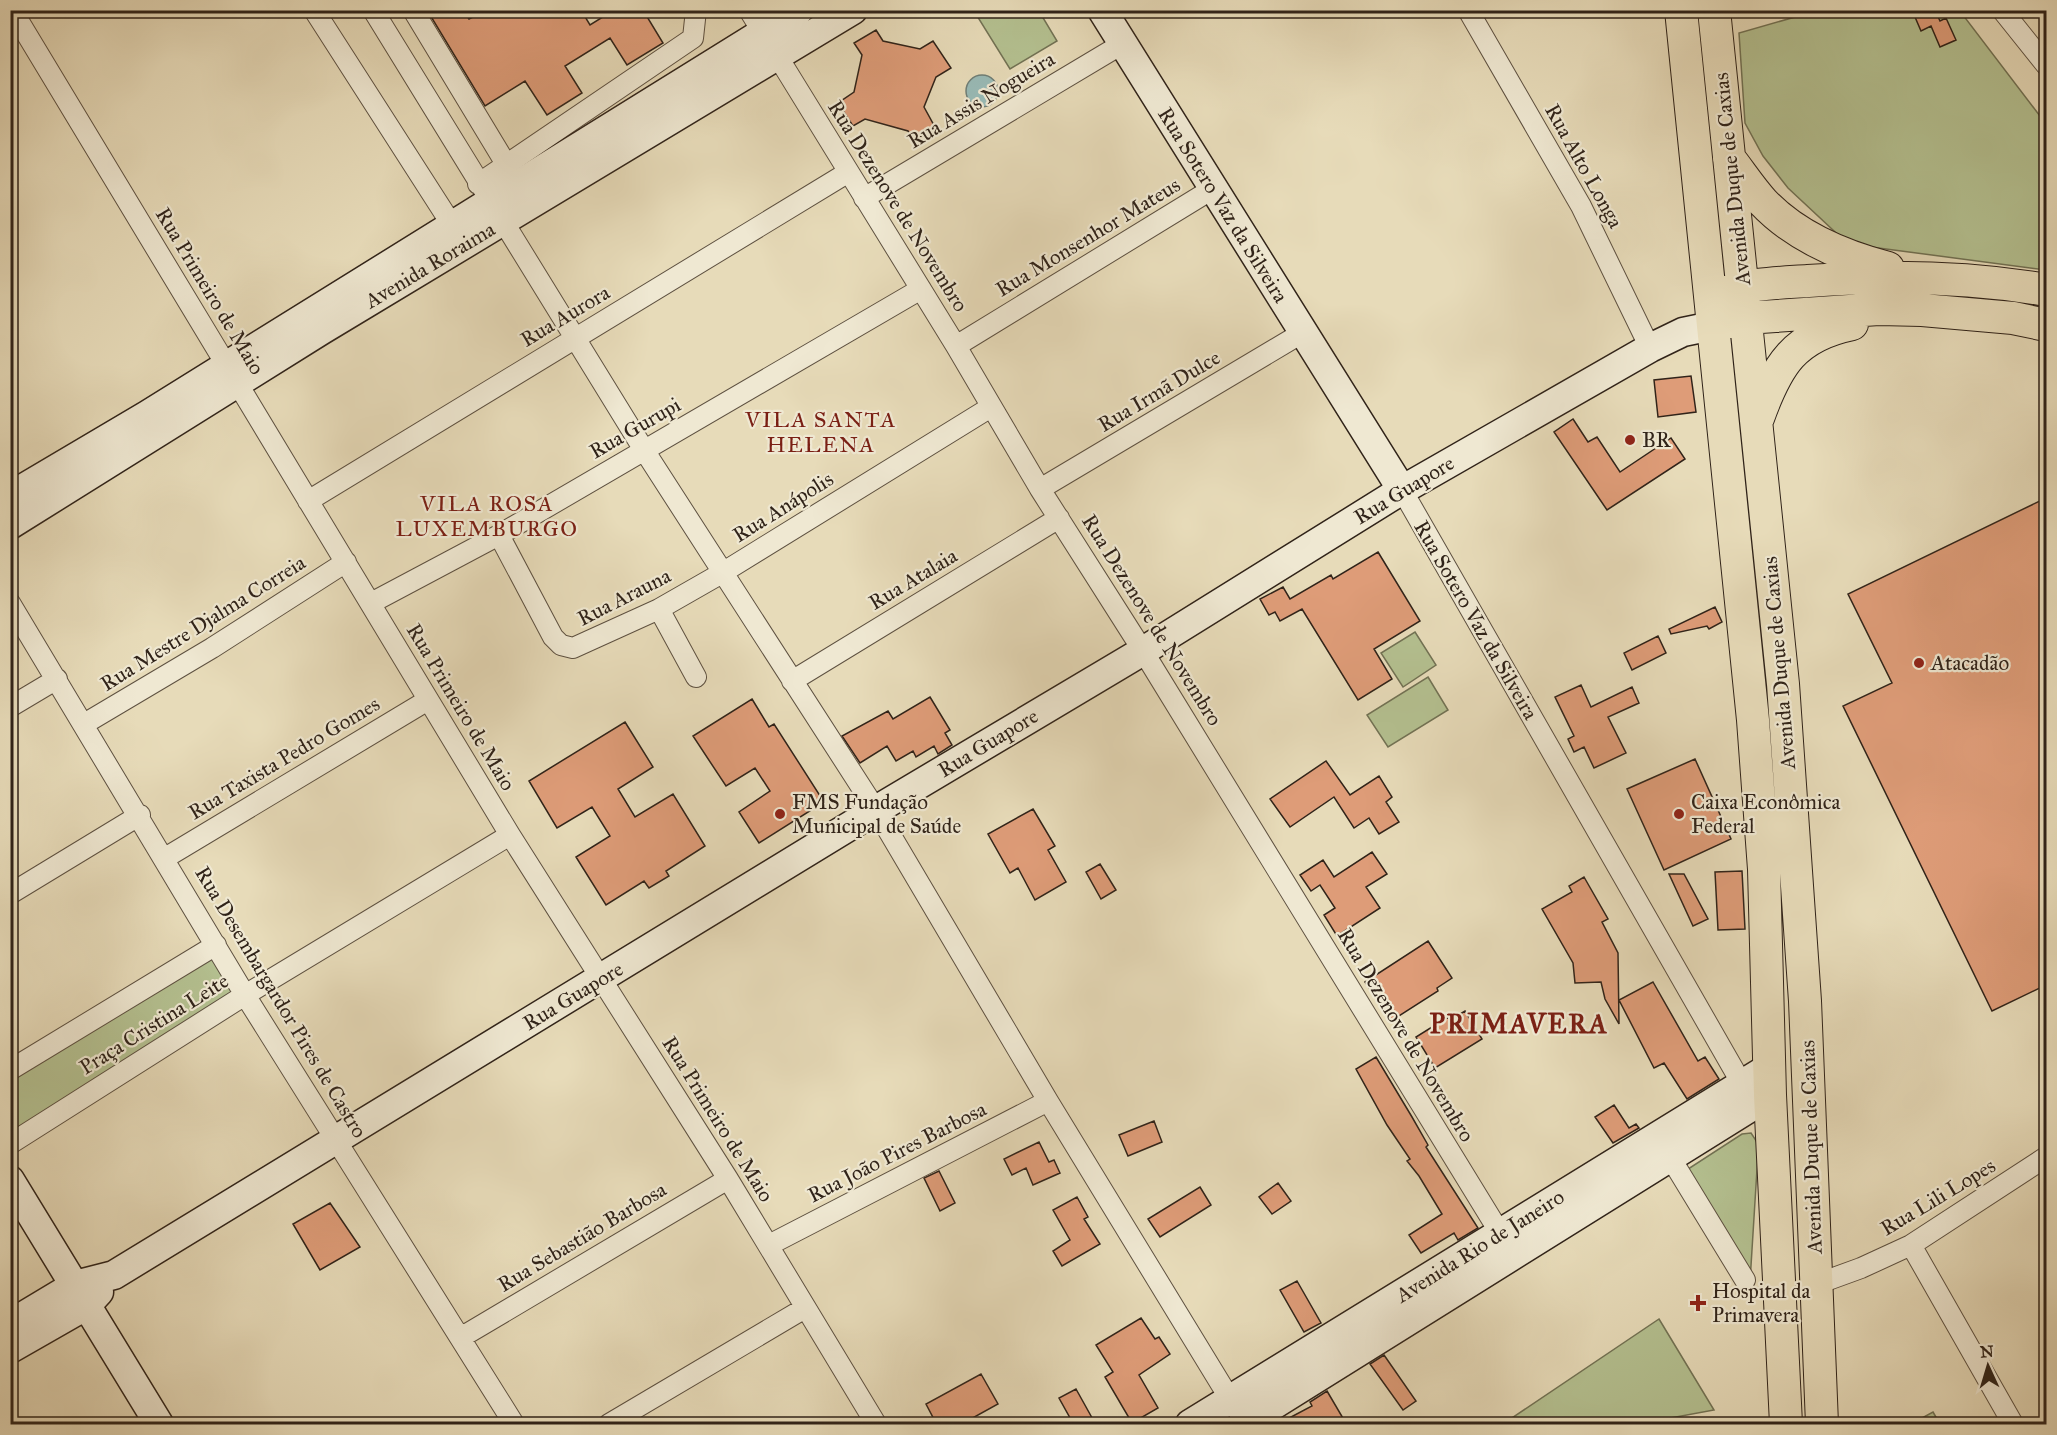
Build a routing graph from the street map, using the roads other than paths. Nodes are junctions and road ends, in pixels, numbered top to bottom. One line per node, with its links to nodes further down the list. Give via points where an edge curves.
1 (12, 10): 38 (street, Rua Primeiro de Maio)
2 (314, 10): 24 (street)
3 (373, 10): 23 (street)
4 (413, 10): 19 (street)
5 (696, 10): 19 (street, via 693,38)
6 (799, 10): 13 (street, Avenida Roraima)
7 (853, 10): 16 (street, Avenida Roraima)
8 (1102, 10): 15 (street, Rua Sotero Vaz da Silveira)
9 (1468, 10): 37 (street, Rua Alto Longa, via 1581,206)
10 (1681, 10): 30 (main road, Avenida Duque de Caxias)
11 (2002, 10): 14 (street)
12 (1717, 11): 18 (main road, Avenida Duque de Caxias)
13 (756, 22): 16 (street, Rua Dezenove de Novembro); 23 (street, Avenida Roraima)
14 (2037, 43): 17 (street)
15 (1122, 44): 21 (street, Rua Sotero Vaz da Silveira); 22 (street, Rua Assis Nogueira)
16 (778, 57): 20 (street, Rua Dezenove de Novembro); 23 (street, Avenida Roraima)
17 (2046, 65)
18 (1729, 158): 25 (main road, via 1762,201 1808,237 1840,253); 26 (main road, Avenida Duque de Caxias)
19 (506, 164): 23 (street)
20 (847, 173): 22 (street, Rua Dezenove de Novembro); 35 (street, Rua Aurora)
21 (1214, 188): 34 (street, Rua Sotero Vaz da Silveira); 36 (street, Rua Monsenhor Mateus)
22 (864, 198): 27 (street, Rua Dezenove de Novembro)
23 (490, 203): 24 (street, Avenida Roraima); 32 (street, Avenida Roraima); 35 (street)
24 (452, 225): 32 (street, Avenida Roraima)
25 (1924, 277): 26 (main road); 28 (main road, via 1992,280)
26 (1743, 286): 30 (main road); 31 (main road, Avenida Duque de Caxias)
27 (921, 290): 36 (street, Rua Dezenove de Novembro); 41 (street, Rua Gurupi)
28 (2046, 290)
29 (1922, 310): 31 (main road, Rua Guapore); 33 (main road); 40 (main road, via 1835,328 1796,347 1772,381)
30 (1702, 318): 31 (main road, Rua Guapore); 37 (street, Rua Guapore); 70 (main road, Avenida Duque de Caxias, via 1754,732 1764,869)
31 (1746, 318): 40 (main road, Avenida Duque de Caxias)
32 (316, 321): 38 (street, Avenida Roraima)
33 (2046, 325)
34 (1302, 333): 42 (street, Rua Irmã Dulce); 43 (street, Rua Sotero Vaz da Silveira)
35 (575, 338): 41 (street); 45 (street, Rua Aurora)
36 (956, 346): 39 (street, Rua Dezenove de Novembro)
37 (1650, 348): 43 (street, Rua Guapore)
38 (232, 374): 44 (street, Avenida Roraima); 45 (street, Rua Primeiro de Maio); 47 (street, Avenida Roraima)
39 (991, 407): 42 (street, Rua Dezenove de Novembro); 50 (street, Rua Anápolis)
40 (1756, 424): 82 (main road, Avenida Duque de Caxias, via 1785,708 1806,1001)
41 (644, 450): 48 (street, Rua Gurupi); 50 (street)
42 (1040, 489): 46 (street, Rua Dezenove de Novembro)
43 (1402, 490): 54 (street, Rua Guapore); 70 (street, Rua Sotero Vaz da Silveira)
44 (10, 496)
45 (308, 501): 49 (street, Rua Primeiro de Maio)
46 (1059, 518): 54 (street, Rua Dezenove de Novembro); 57 (street, Rua Atalaia)
47 (10, 525)
48 (499, 536): 52 (street, Rua Gurupi); 53 (street, Rua Arauna, via 561,645 584,645)
49 (346, 562): 52 (street, Rua Primeiro de Maio); 60 (street, Rua Mestre Djalma Correia)
50 (722, 573): 53 (street, Rua Arauna); 57 (street)
51 (10, 603): 56 (street, Rua Desembargardor Pires de Castro)
52 (371, 603): 58 (street, Rua Primeiro de Maio)
53 (659, 609): 55 (street)
54 (1143, 651): 61 (street, Rua Guapore); 80 (street, Rua Dezenove de Novembro)
55 (696, 677)
56 (57, 679): 59 (street); 60 (street, Rua Desembargardor Pires de Castro)
57 (792, 681): 61 (street)
58 (428, 700): 63 (street, Rua Primeiro de Maio); 64 (street, Rua Taxista Pedro Gomes)
59 (10, 707)
60 (84, 724): 62 (street, Rua Desembargardor Pires de Castro)
61 (876, 810): 67 (street, Rua Guapore); 71 (street)
62 (140, 815): 64 (street, Rua Desembargardor Pires de Castro); 65 (street)
63 (510, 835): 67 (street, Rua Primeiro de Maio); 68 (street, Praça Cristina Leite)
64 (165, 858): 66 (street, Rua Desembargardor Pires de Castro)
65 (10, 894)
66 (216, 945): 68 (street, Rua Desembargardor Pires de Castro); 69 (street, Praça Cristina Leite)
67 (601, 979): 72 (street, Rua Guapore); 76 (street, Rua Primeiro de Maio)
68 (244, 995): 72 (street, Rua Desembargardor Pires de Castro); 73 (street, Praça Cristina Leite)
69 (10, 1070)
70 (1760, 1082): 74 (street, Avenida Rio de Janeiro); 80 (street, Avenida Rio de Janeiro); 94 (main road, Avenida Duque de Caxias)
71 (1048, 1101): 78 (street, Rua João Pires Barbosa); 88 (street)
72 (336, 1140): 83 (street, Rua Guapore); 86 (street, Rua Desembargardor Pires de Castro)
73 (10, 1144)
74 (1670, 1157): 80 (street, Avenida Rio de Janeiro); 81 (street)
75 (2046, 1157): 79 (street, Rua Lili Lopes)
76 (728, 1179): 78 (street, Rua Primeiro de Maio); 86 (street, Rua Sebastião Barbosa)
77 (10, 1180): 83 (street)
78 (769, 1245): 84 (street, Rua Primeiro de Maio)
79 (1911, 1245): 82 (street, Rua Lili Lopes); 96 (street)
80 (1504, 1246): 88 (street, Avenida Rio de Janeiro)
81 (1746, 1280)
82 (1817, 1284): 95 (main road, Avenida Duque de Caxias)
83 (81, 1295): 85 (street, Rua Guapore); 87 (street, Rua Guapore); 89 (street)
84 (805, 1308): 91 (street); 92 (street, Rua Primeiro de Maio)
85 (10, 1324)
86 (460, 1338): 90 (street, Rua Desembargardor Pires de Castro)
87 (10, 1349)
88 (1241, 1418): 93 (street, Avenida Rio de Janeiro)
89 (159, 1425)
90 (514, 1425)
91 (609, 1425)
92 (876, 1425)
93 (1190, 1425)
94 (1786, 1425)
95 (1822, 1425)
96 (2013, 1425)

